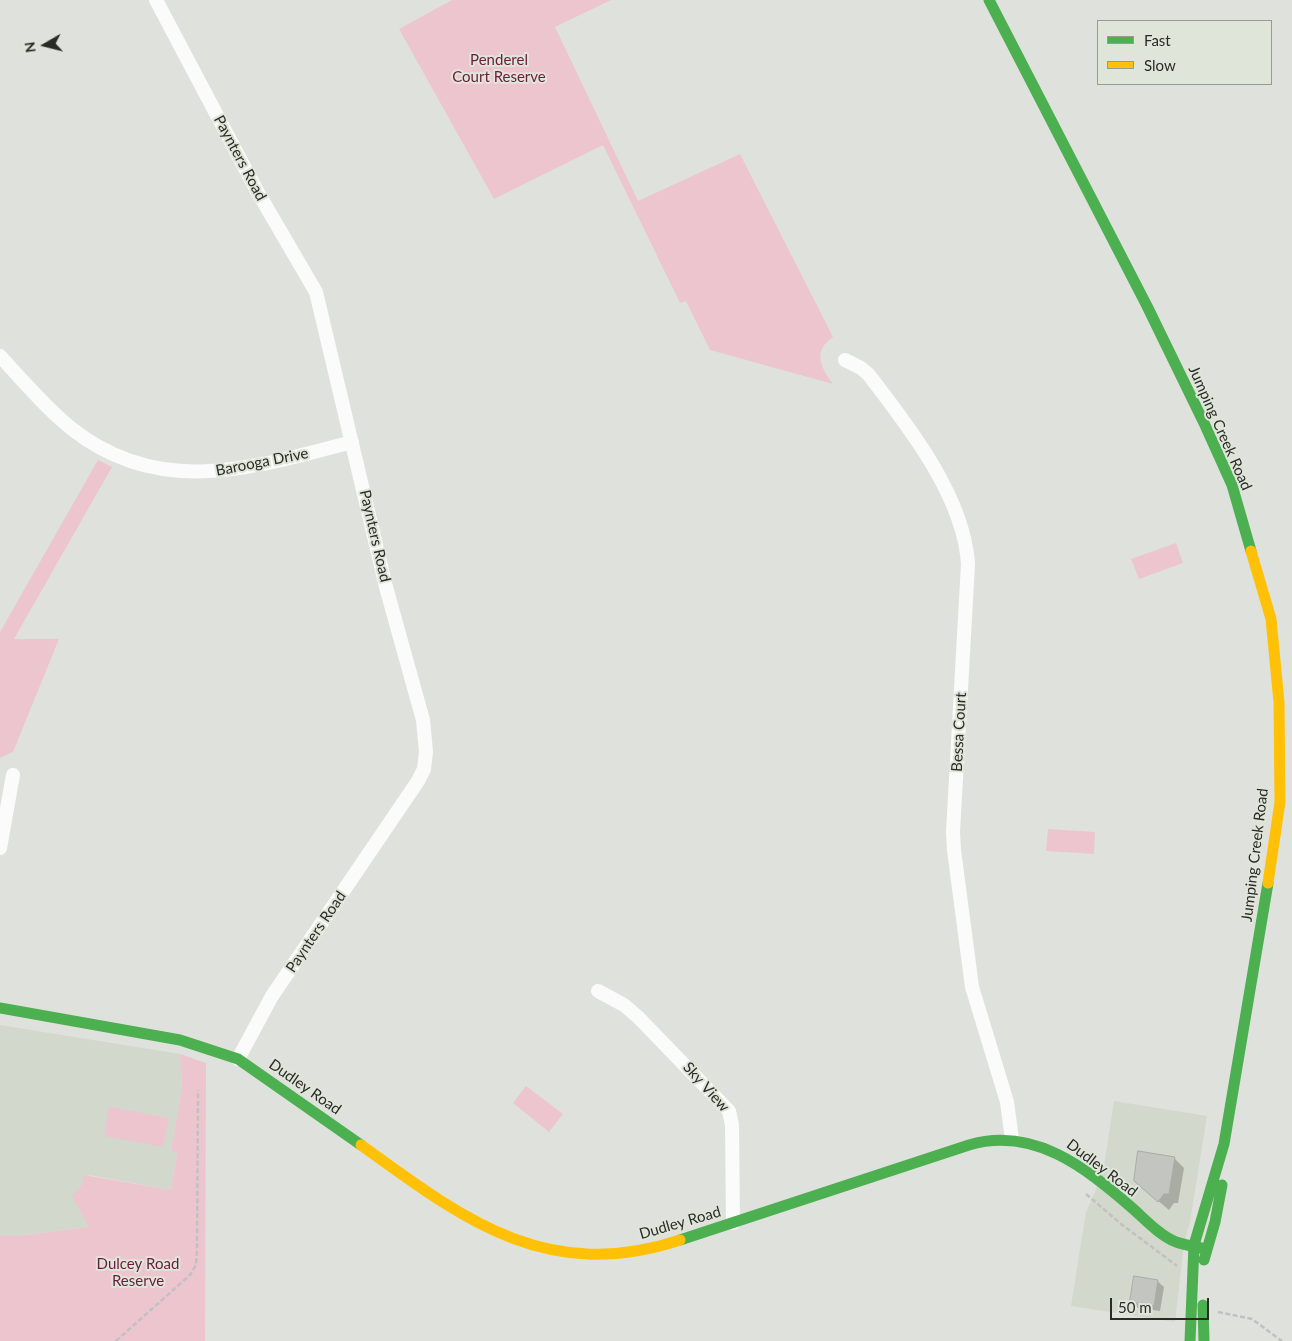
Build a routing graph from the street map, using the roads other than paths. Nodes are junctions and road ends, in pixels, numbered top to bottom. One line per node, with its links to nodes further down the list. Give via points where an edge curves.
1 (156, 0): 5 (street, Paynters Road, via 257,192 316,292)
2 (989, 0): 12 (main road, Jumping Creek Road, via 1147,306 1208,432 1232,485 1271,619 1279,702 1280,802)
3 (0, 356): 5 (street, Barooga Drive, via 74,430 122,457 149,466 190,472 232,471)
4 (845, 360): 11 (street, Bessa Court, via 869,375 911,430 958,517 965,540 968,564 954,850 972,987 1007,1102)
5 (352, 442): 10 (street, Paynters Road, via 386,587 423,720 426,737 424,769 272,996)
6 (13, 775): 7 (street)
7 (0, 848)
8 (598, 991): 13 (street, Sky View, via 638,1017 729,1111)
9 (0, 1008): 10 (main road, Dudley Road, via 180,1040)
10 (238, 1059): 13 (main road, Dudley Road, via 458,1215 525,1245 567,1254 614,1254 658,1247)
11 (1012, 1139): 13 (main road, Dudley Road, via 980,1142); 14 (main road, Dudley Road, via 1033,1142 1053,1150 1091,1175 1166,1236)
12 (1224, 1144): 14 (main road, Jumping Creek Road); 15 (main road, Jumping Creek Road, via 1221,1194)
13 (733, 1223)
14 (1194, 1245): 15 (main road, Dudley Road); 16 (main road, Jumping Creek Road)
15 (1206, 1249): 17 (main road, Jumping Creek Road)
16 (1190, 1341)
17 (1204, 1341)

